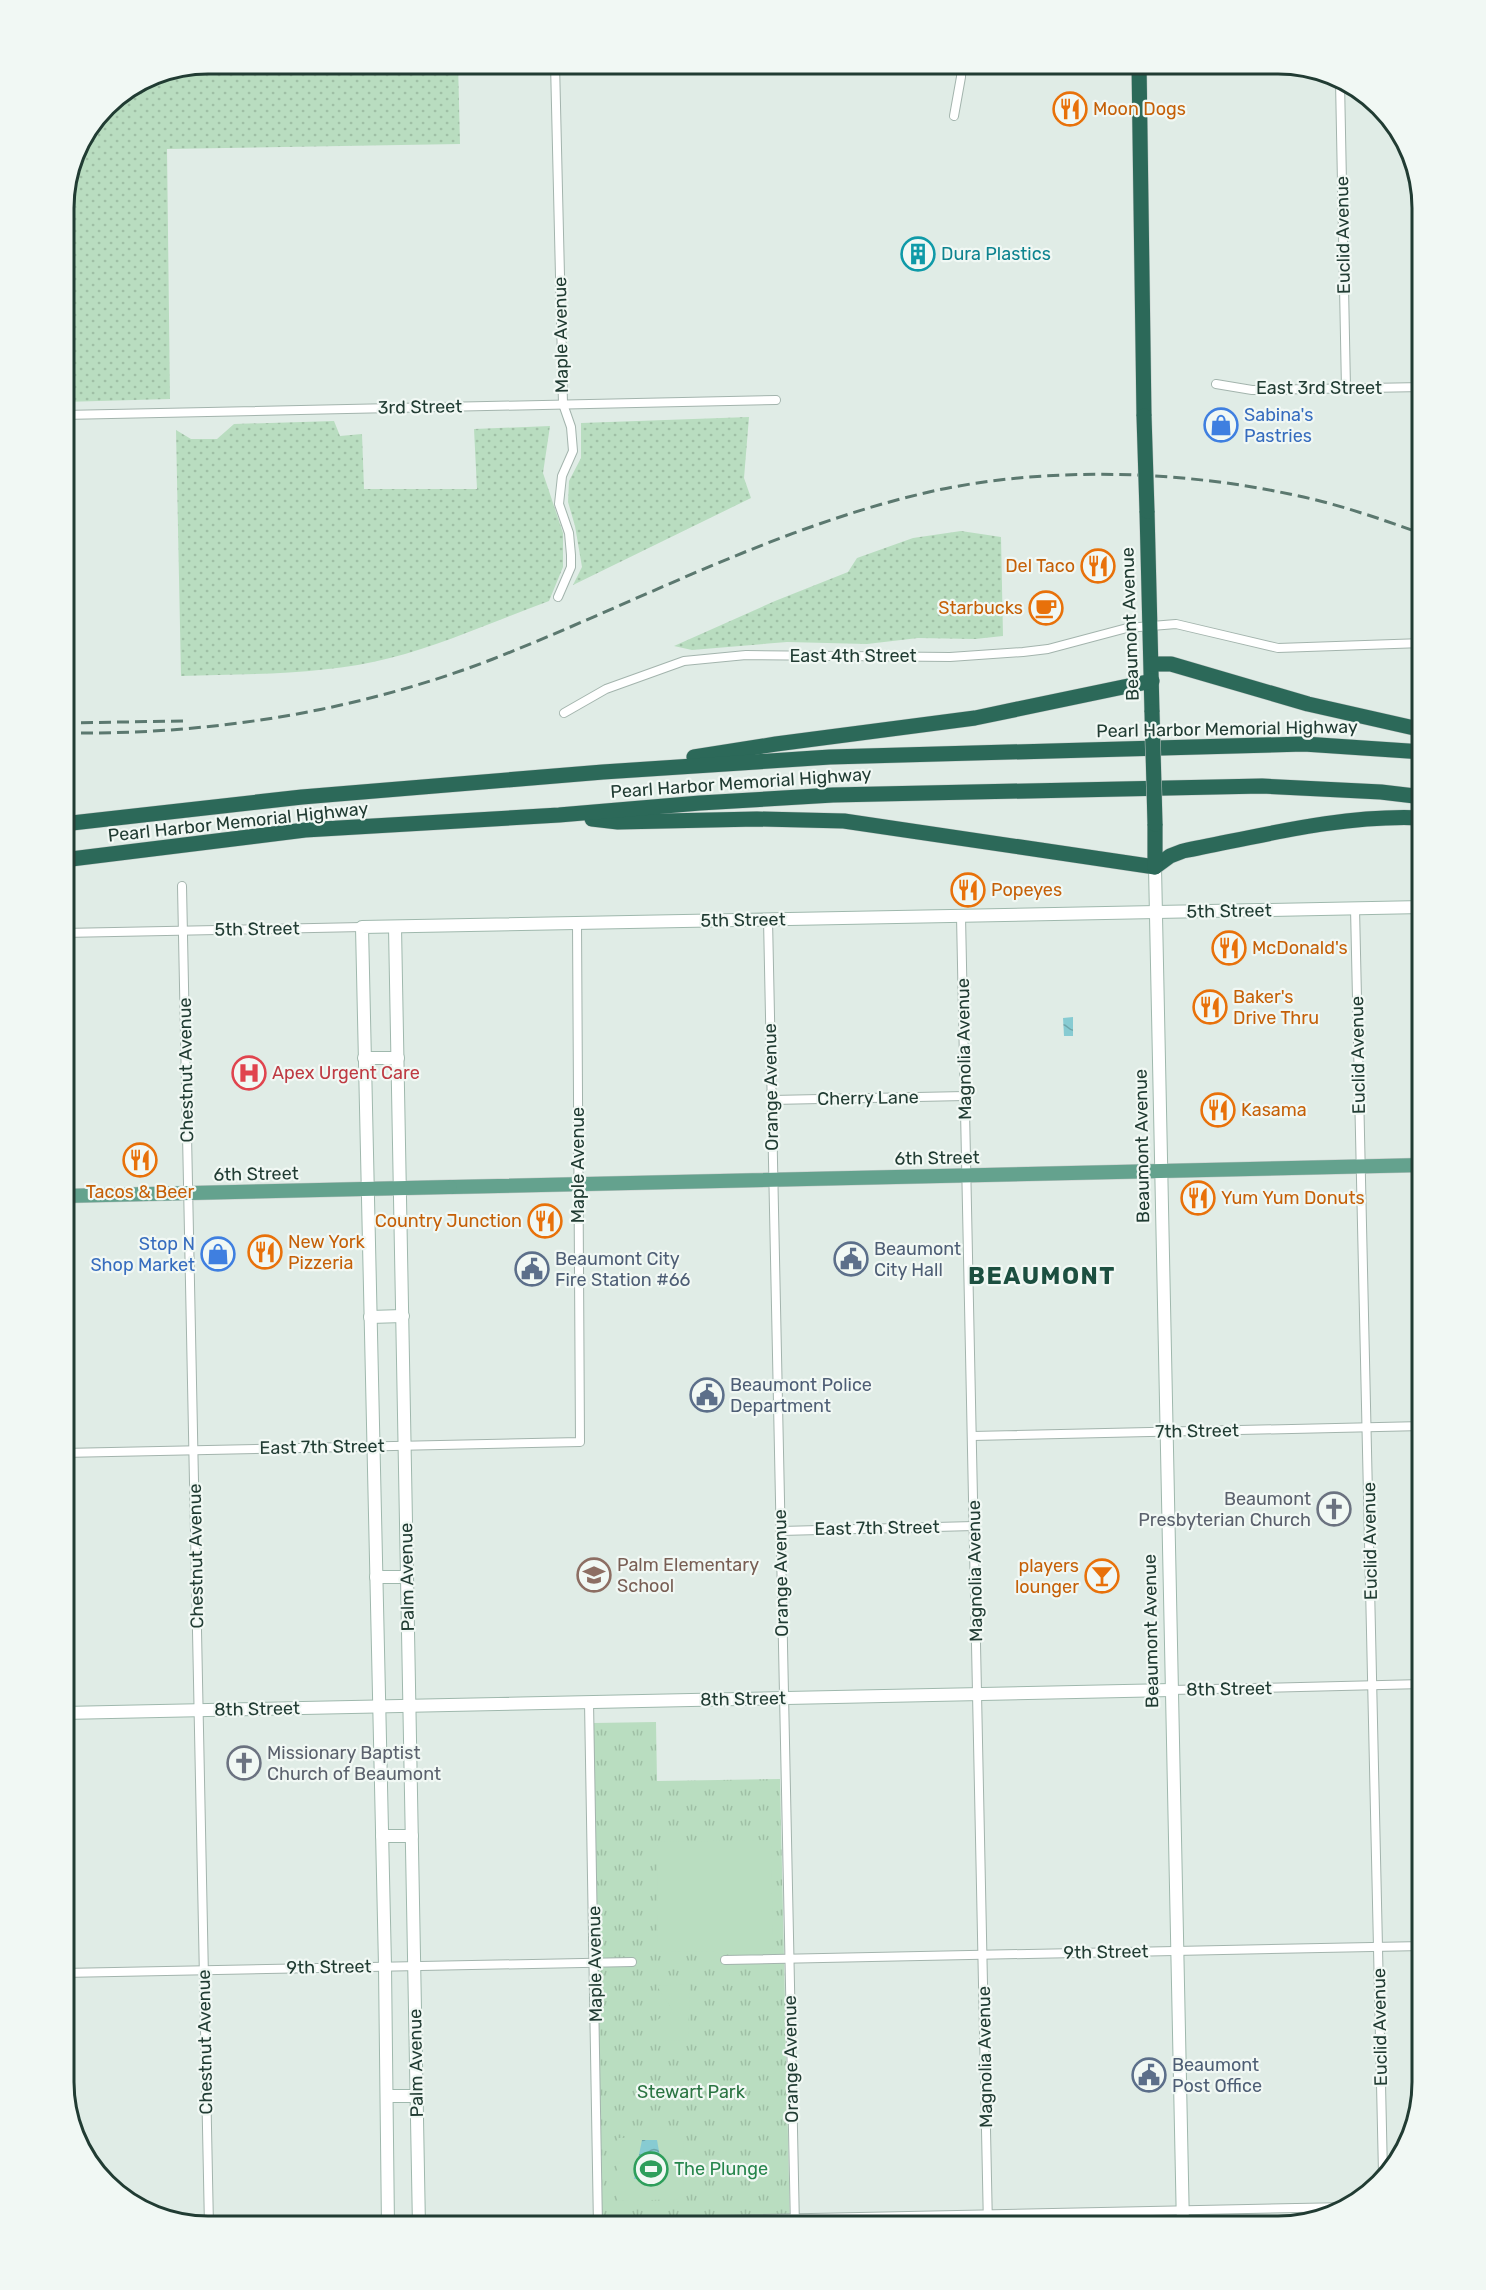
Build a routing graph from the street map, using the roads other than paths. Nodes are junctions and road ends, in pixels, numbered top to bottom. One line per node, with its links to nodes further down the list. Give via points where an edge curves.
1 (555, 74): 10 (street, Maple Avenue)
2 (961, 74): 5 (street)
3 (1139, 74): 13 (highway, Beaumont Avenue, bridge)
4 (1340, 88): 8 (street, Euclid Avenue)
5 (954, 116)
6 (1216, 384): 8 (street, East 3rd Street, via 1252,390)
7 (1412, 387): 8 (street, East 3rd Street)
8 (1346, 389)
9 (776, 400): 10 (street, 3rd Street)
10 (563, 404): 11 (street, 3rd Street); 12 (street, Maple Avenue, via 571,427 573,451 562,476 559,504 570,533 572,555)
11 (74, 415)
12 (558, 597)
13 (1150, 626): 14 (street, East 4th Street, via 1176,624 1278,648); 15 (highway, Beaumont Avenue); 17 (street, East 4th Street, via 1023,652 950,657 746,656 684,661 606,689)
14 (1412, 643)
15 (1152, 664): 16 (highway, Beaumont Avenue); 18 (highway, via 1171,664 1308,704)
16 (1152, 681): 20 (highway, via 975,718); 26 (highway, Beaumont Avenue, bridge)
17 (564, 713)
18 (1412, 728)
19 (1412, 751): 20 (highway, Pearl Harbor Memorial Highway, via 1257,745 831,757)
20 (603, 772): 24 (highway, Pearl Harbor Memorial Highway, via 302,797)
21 (1412, 796): 22 (highway, Pearl Harbor Memorial Highway, via 1262,786 833,795)
22 (559, 815): 25 (highway, Pearl Harbor Memorial Highway, via 305,830); 26 (highway, via 618,822 844,821)
23 (1412, 818): 26 (highway, via 1351,821 1184,850)
24 (74, 823)
25 (74, 859)
26 (1155, 867): 30 (street, Beaumont Avenue)
27 (182, 886): 36 (street, Chestnut Avenue)
28 (1412, 907): 29 (street, 5th Street)
29 (1355, 908): 30 (street, 5th Street); 43 (street, Euclid Avenue)
30 (1157, 912): 31 (street, 5th Street); 44 (street, Beaumont Avenue)
31 (961, 916): 32 (street, 5th Street); 40 (street, Magnolia Avenue)
32 (768, 920): 33 (street, 5th Street); 41 (street, Orange Avenue)
33 (577, 923): 35 (street, 5th Street); 47 (street, Maple Avenue)
34 (362, 927): 35 (street, 5th Street); 36 (street, 5th Street); 39 (street, Palm Avenue)
35 (395, 927): 38 (street, Palm Avenue)
36 (183, 931): 37 (street, 5th Street); 50 (street, Chestnut Avenue)
37 (74, 933)
38 (398, 1058): 39 (street); 48 (street, Palm Avenue)
39 (364, 1059): 49 (street, Palm Avenue)
40 (965, 1096): 41 (street, Cherry Lane); 45 (street, Magnolia Avenue)
41 (772, 1100): 46 (street, Orange Avenue)
42 (1412, 1165): 43 (main road, 6th Street)
43 (1360, 1166): 44 (main road, 6th Street); 55 (street, Euclid Avenue)
44 (1162, 1170): 45 (main road, 6th Street); 56 (street, Beaumont Avenue)
45 (966, 1175): 46 (main road, 6th Street); 57 (street, Magnolia Avenue)
46 (772, 1180): 47 (main road, 6th Street); 64 (street, Orange Avenue)
47 (579, 1184): 48 (main road, 6th Street); 58 (street, Maple Avenue)
48 (401, 1188): 49 (main road, 6th Street); 52 (street, Palm Avenue)
49 (367, 1189): 50 (main road, 6th Street); 53 (street, Palm Avenue)
50 (189, 1193): 51 (main road, 6th Street); 61 (street, Chestnut Avenue)
51 (73, 1196)
52 (403, 1316): 53 (street); 60 (street, Palm Avenue)
53 (370, 1317): 59 (street, Palm Avenue)
54 (1412, 1426): 55 (street, 7th Street)
55 (1368, 1428): 56 (street, 7th Street); 68 (street, Euclid Avenue)
56 (1167, 1432): 57 (street, 7th Street); 69 (street, Beaumont Avenue)
57 (972, 1436): 63 (street, Magnolia Avenue)
58 (580, 1442): 60 (street, East 7th Street)
59 (373, 1446): 60 (street, East 7th Street); 61 (street, East 7th Street); 65 (street, Palm Avenue)
60 (404, 1446): 66 (street, Palm Avenue)
61 (194, 1450): 62 (street, East 7th Street); 75 (street, Chestnut Avenue)
62 (73, 1453)
63 (974, 1526): 64 (street, East 7th Street); 70 (street, Magnolia Avenue)
64 (780, 1531): 71 (street, Orange Avenue)
65 (376, 1577): 66 (street); 74 (street, Palm Avenue)
66 (407, 1577): 73 (street, Palm Avenue)
67 (1412, 1684): 68 (street, 8th Street)
68 (1373, 1686): 69 (street, 8th Street); 80 (street, Euclid Avenue)
69 (1172, 1690): 70 (street, 8th Street); 81 (street, Beaumont Avenue)
70 (977, 1694): 71 (street, 8th Street); 82 (street, Magnolia Avenue)
71 (782, 1698): 72 (street, 8th Street); 83 (street, Orange Avenue)
72 (589, 1702): 73 (street, 8th Street); 86 (street, Maple Avenue)
73 (410, 1706): 74 (street, 8th Street); 78 (street, Palm Avenue)
74 (379, 1707): 75 (street, 8th Street); 77 (street, Palm Avenue)
75 (199, 1710): 76 (street, 8th Street); 89 (street, Chestnut Avenue)
76 (73, 1713)
77 (382, 1836): 78 (street); 87 (street, Palm Avenue)
78 (412, 1836): 88 (street, Palm Avenue)
79 (1412, 1946): 80 (street, 9th Street)
80 (1379, 1947): 81 (street, 9th Street); 93 (street, Euclid Avenue)
81 (1178, 1951): 82 (street, 9th Street); 95 (street, Beaumont Avenue)
82 (982, 1955): 83 (street, 9th Street); 96 (street, Magnolia Avenue)
83 (789, 1959): 84 (street, 9th Street); 101 (street, Orange Avenue)
84 (725, 1960)
85 (632, 1962): 86 (street, 9th Street)
86 (595, 1963): 88 (street, 9th Street); 100 (street, Maple Avenue)
87 (385, 1966): 88 (street, 9th Street); 89 (street, 9th Street); 91 (street, Palm Avenue)
88 (414, 1966): 92 (street, Palm Avenue)
89 (204, 1971): 90 (street, 9th Street); 97 (street, Chestnut Avenue)
90 (73, 1973)
91 (387, 2096): 92 (street); 98 (street, Palm Avenue)
92 (417, 2096): 99 (street, Palm Avenue)
93 (1383, 2166)
94 (1329, 2206): 95 (street)
95 (1183, 2210): 96 (street); 103 (street, Beaumont Avenue)
96 (988, 2214): 102 (street)
97 (209, 2216)
98 (388, 2216)
99 (419, 2216)
100 (598, 2216)
101 (794, 2216)
102 (940, 2216)
103 (1183, 2216)

